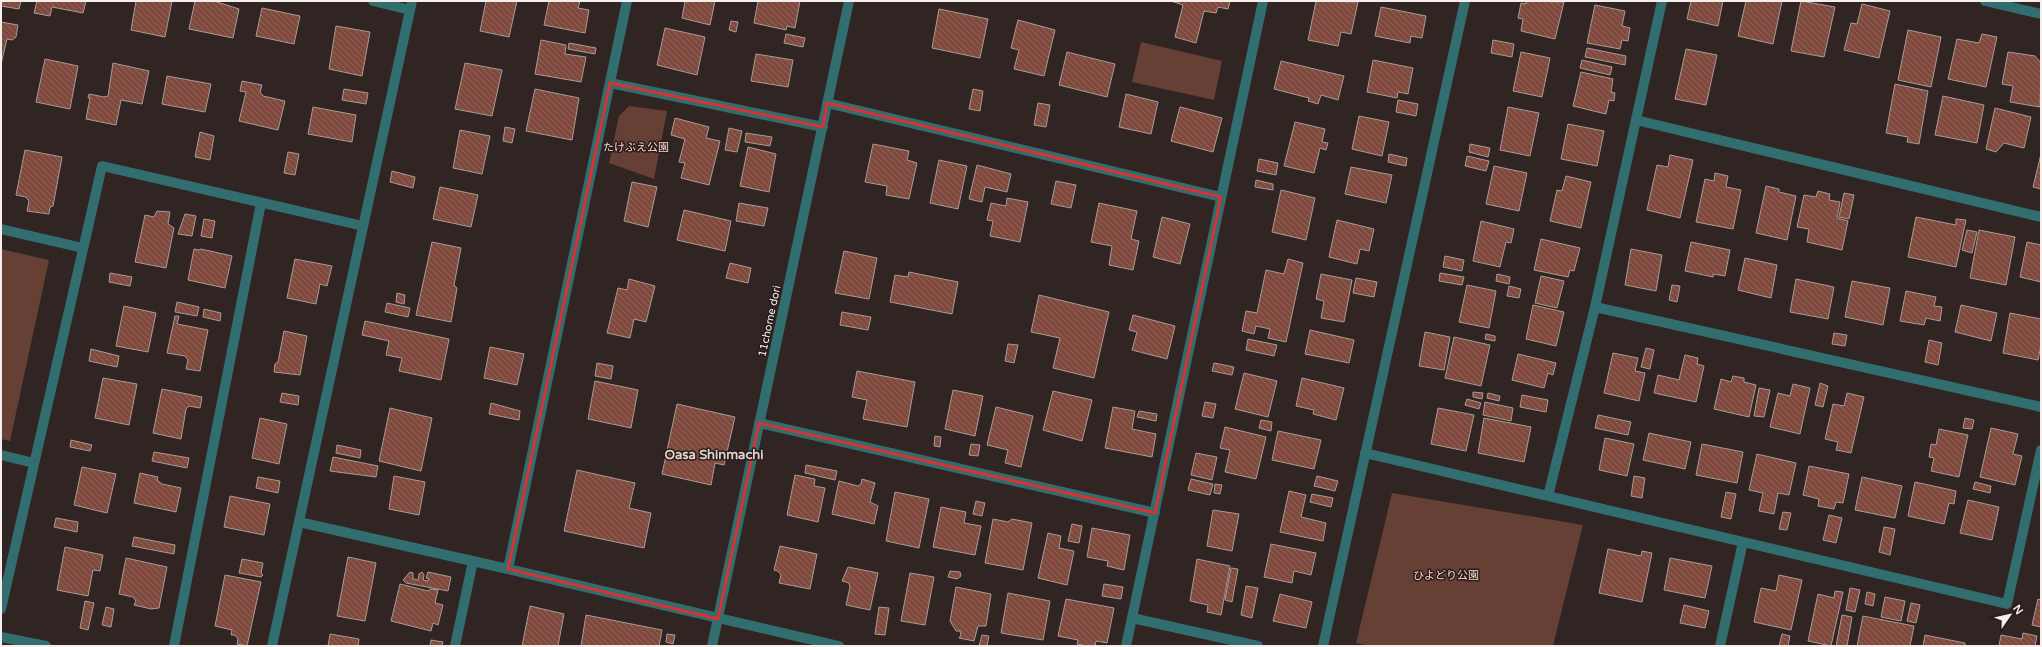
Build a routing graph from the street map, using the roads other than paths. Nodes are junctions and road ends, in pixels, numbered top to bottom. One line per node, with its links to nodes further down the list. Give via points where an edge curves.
1 (373, 1): 8 (street)
2 (627, 1): 10 (street)
3 (849, 1): 11 (street, 11chome dori)
4 (1263, 1): 14 (street)
5 (1465, 1): 24 (street)
6 (1662, 1): 12 (street)
7 (1985, 1): 9 (street)
8 (411, 5): 17 (street)
9 (2041, 14)
10 (610, 83): 13 (street); 32 (street)
11 (827, 103): 13 (street, 11chome dori); 14 (street)
12 (1636, 120): 16 (street); 20 (street)
13 (823, 127): 22 (street, 11chome dori)
14 (1221, 197): 28 (street)
15 (261, 203): 17 (street); 19 (street, via 102,166); 38 (street)
16 (2041, 217)
17 (363, 226): 29 (street)
18 (1, 229): 19 (street)
19 (83, 248): 26 (street)
20 (1595, 307): 21 (street); 27 (street)
21 (2041, 407)
22 (759, 423): 28 (street); 35 (street, 11chome dori)
23 (2041, 450): 30 (street, via 2007,604)
24 (1365, 453): 27 (street); 45 (street)
25 (1, 455): 26 (street)
26 (34, 463): 33 (street)
27 (1548, 496): 30 (street)
28 (1155, 513): 34 (street)
29 (299, 522): 31 (street); 39 (street)
30 (1744, 542): 46 (street)
31 (473, 561): 32 (street); 40 (street)
32 (508, 569): 35 (street)
33 (1, 609)
34 (1132, 618): 43 (street); 44 (street)
35 (718, 619): 41 (street, 11chome dori); 42 (street)
36 (1, 637): 37 (street)
37 (46, 646)
38 (174, 646)
39 (272, 646)
40 (455, 646)
41 (712, 646)
42 (838, 646)
43 (1126, 646)
44 (1258, 646)
45 (1323, 646)
46 (1720, 646)

